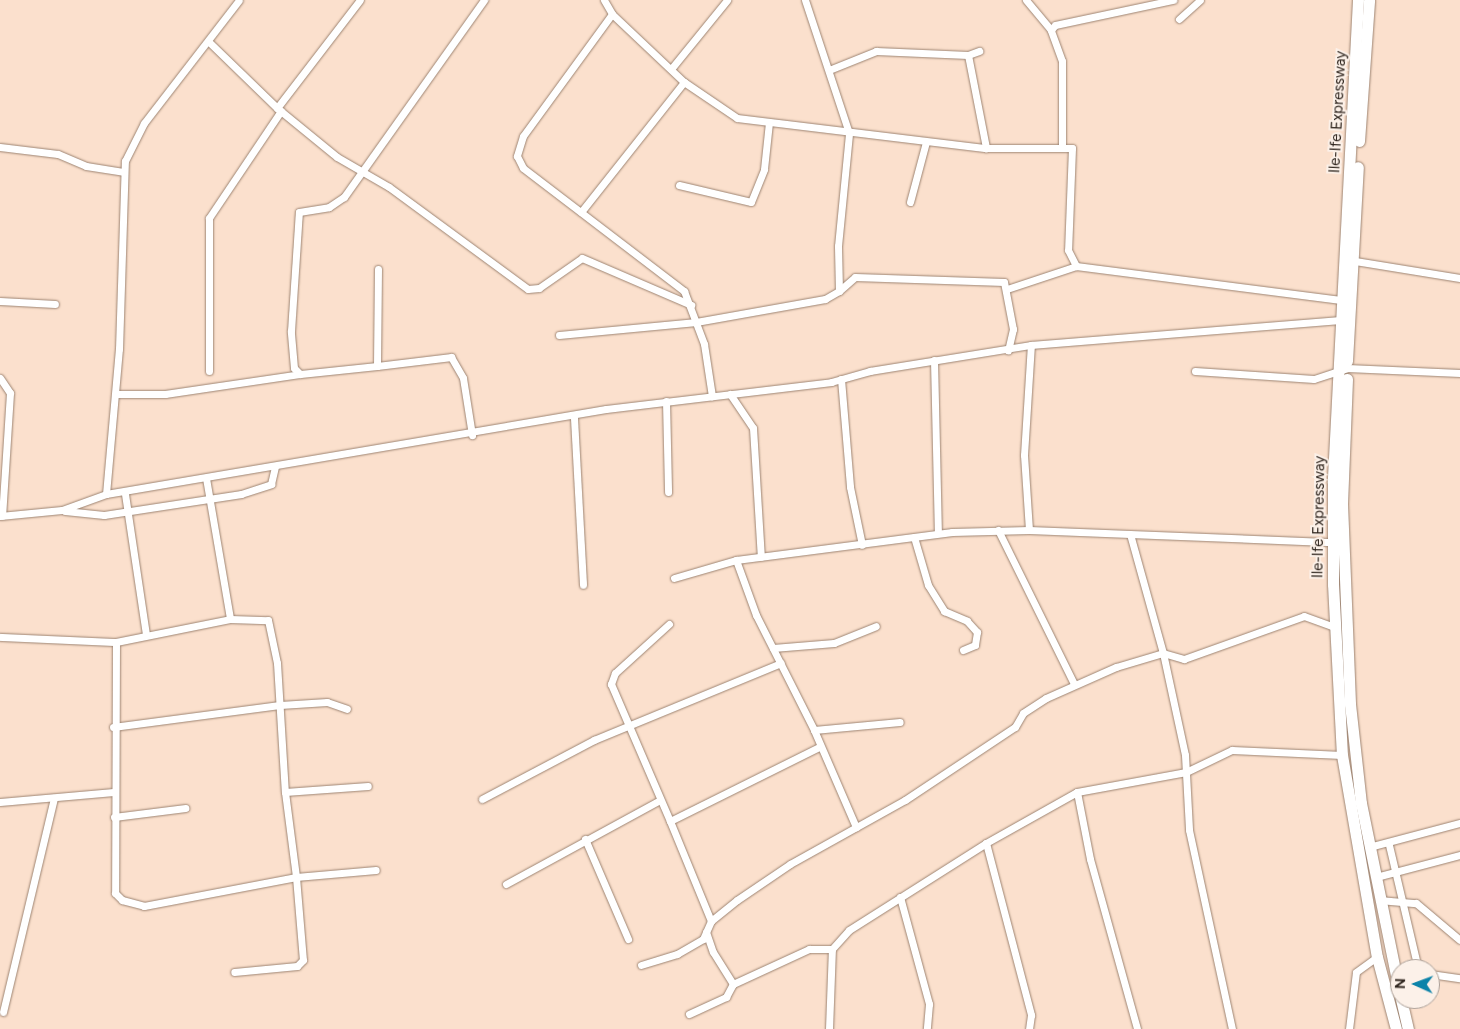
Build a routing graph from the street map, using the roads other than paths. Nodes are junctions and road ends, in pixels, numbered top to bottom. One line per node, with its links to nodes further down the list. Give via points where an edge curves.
1 (238, 0): 15 (street)
2 (360, 0): 21 (street)
3 (484, 0): 28 (street)
4 (604, 0): 12 (street)
5 (727, 0): 18 (street)
6 (805, 0): 19 (street)
7 (1026, 0): 14 (street)
8 (1173, 0): 14 (street, via 1070,20)
9 (1200, 0): 13 (street)
10 (1358, 0): 39 (main road, Ile-Ife Expressway)
11 (1369, 0): 33 (main road, Ile-Ife Expressway)
12 (612, 14): 18 (street); 32 (street, via 518,148 523,168)
13 (1179, 19)
14 (1051, 30): 26 (street, via 1062,61)
15 (209, 42): 21 (street); 29 (street, via 144,123)
16 (979, 51): 17 (street)
17 (968, 55): 19 (street, via 876,51); 27 (street)
18 (670, 69): 20 (street)
19 (829, 70): 23 (street)
20 (684, 82): 22 (street, via 728,114); 32 (street)
21 (279, 110): 28 (street, via 337,157); 51 (street, via 209,218)
22 (769, 122): 23 (street); 30 (street, via 764,169 752,202)
23 (849, 133): 24 (street); 38 (street, via 838,246)
24 (926, 142): 27 (street); 31 (street)
25 (0, 146): 29 (street, via 58,154 86,166)
26 (1062, 147): 27 (street); 34 (street, via 1074,151 1068,250)
27 (986, 148)
28 (361, 170): 42 (street, via 528,289 540,288 582,258); 54 (street, via 338,203 299,212 296,219 291,331 294,368)
29 (122, 172): 57 (street)
30 (679, 185)
31 (910, 202)
32 (581, 212): 42 (street, via 675,280)
33 (1354, 261): 36 (street); 50 (main road, Ile-Ife Expressway)
34 (1076, 266): 37 (street); 39 (street)
35 (378, 269): 49 (street)
36 (1460, 278)
37 (1007, 289): 38 (street, via 998,281 855,277); 47 (street, via 1013,330)
38 (839, 291): 44 (street, via 825,299)
39 (1341, 300): 43 (main road, Ile-Ife Expressway)
40 (0, 302): 41 (street)
41 (55, 304)
42 (691, 305): 44 (street)
43 (1340, 320): 46 (street); 50 (main road, Ile-Ife Expressway)
44 (696, 322): 45 (street); 59 (street)
45 (559, 335)
46 (1031, 346): 47 (street); 73 (street, via 1024,455)
47 (1008, 350): 48 (street)
48 (934, 360): 56 (street); 74 (street)
49 (377, 366): 54 (street); 62 (street, via 451,357 463,378)
50 (1344, 370): 52 (street, via 1314,379); 53 (street); 77 (main road, Ile-Ife Expressway); 83 (main road, Ile-Ife Expressway)
51 (209, 371)
52 (1195, 371)
53 (1460, 373)
54 (300, 374): 57 (street, via 165,394)
55 (0, 378): 71 (street, via 10,393)
56 (841, 379): 58 (street); 78 (street, via 850,487)
57 (116, 394): 66 (street)
58 (730, 394): 59 (street); 79 (street, via 753,428)
59 (712, 396): 60 (street)
60 (666, 401): 61 (street); 65 (street)
61 (574, 418): 62 (street); 82 (street)
62 (472, 435): 63 (street)
63 (275, 466): 64 (street); 68 (street, via 271,484 262,489)
64 (206, 478): 67 (street); 68 (street)
65 (668, 492)
66 (106, 494): 67 (street); 69 (street)
67 (125, 494): 70 (street)
68 (210, 498): 70 (street); 84 (street)
69 (62, 510): 70 (street); 71 (street)
70 (127, 512): 88 (street)
71 (1, 516)
72 (998, 530): 73 (street); 74 (street); 95 (street)
73 (1029, 530): 75 (street)
74 (938, 534): 76 (street)
75 (1130, 534): 77 (street); 93 (street)
76 (914, 537): 78 (street); 92 (street, via 928,585 944,611 967,621 977,632 975,645)
77 (1333, 542): 83 (main road, Ile-Ife Expressway)
78 (862, 545): 79 (street)
79 (761, 557): 80 (street)
80 (736, 560): 81 (street); 91 (street)
81 (674, 578)
82 (583, 585)
83 (1339, 599): 87 (main road, Ile-Ife Expressway); 121 (main road, Ile-Ife Expressway)
84 (230, 619): 88 (street); 96 (street, via 268,620)
85 (669, 624): 99 (street, via 615,673 612,684)
86 (876, 626): 91 (street, via 834,643)
87 (1336, 628): 93 (street, via 1304,616 1184,658); 103 (main road, Ile-Ife Expressway)
88 (146, 634): 90 (street)
89 (0, 637): 90 (street)
90 (116, 642): 100 (street)
91 (773, 648): 94 (street)
92 (964, 650)
93 (1163, 653): 95 (street); 104 (street, via 1181,730)
94 (781, 663): 99 (street); 101 (street)
95 (1074, 684): 117 (street, via 1024,713 1015,727 905,800)
96 (280, 705): 97 (street, via 327,702); 100 (street); 107 (street)
97 (347, 709)
98 (900, 722): 101 (street)
99 (626, 726): 110 (street); 111 (street)
100 (113, 727): 106 (street)
101 (814, 730): 102 (street)
102 (819, 747): 115 (street); 117 (street)
103 (1342, 755): 104 (street, via 1232,750); 136 (main road, Ile-Ife Expressway)
104 (1186, 772): 108 (street); 151 (street, via 1189,830)
105 (368, 786): 107 (street)
106 (114, 792): 109 (street); 114 (street)
107 (285, 792): 125 (street)
108 (1077, 792): 119 (street); 150 (street, via 1090,859)
109 (54, 798): 112 (street); 145 (street)
110 (482, 799)
111 (660, 800): 115 (street); 118 (street)
112 (0, 802)
113 (185, 808): 114 (street)
114 (114, 817): 125 (street, via 115,893 122,900 144,906)
115 (670, 820): 131 (street)
116 (1460, 823): 120 (street)
117 (856, 827): 131 (street, via 790,864)
118 (586, 839): 127 (street); 133 (street)
119 (986, 843): 128 (street); 149 (street, via 1032,1015)
120 (1389, 845): 121 (street); 124 (street)
121 (1369, 847): 126 (main road, Ile-Ife Expressway)
122 (1460, 855): 124 (street)
123 (376, 870): 125 (street)
124 (1398, 875): 126 (street); 130 (street)
125 (296, 877): 140 (street, via 303,960 297,966)
126 (1376, 877): 129 (main road, Ile-Ife Expressway)
127 (506, 884)
128 (900, 897): 135 (street, via 848,930); 148 (street, via 929,1004)
129 (1379, 900): 130 (street); 137 (main road, Ile-Ife Expressway)
130 (1400, 902): 134 (street, via 1416,903); 138 (street)
131 (711, 921): 132 (street)
132 (706, 932): 139 (street, via 703,939 677,954); 143 (street, via 713,952)
133 (628, 939)
134 (1460, 940)
135 (832, 949): 143 (street, via 809,949); 147 (street)
136 (1377, 957): 152 (street, via 1356,972); 153 (main road, Ile-Ife Expressway)
137 (1394, 959)
138 (1415, 959)
139 (641, 965)
140 (234, 972)
141 (1440, 975): 142 (street)
142 (1460, 978)
143 (733, 984): 146 (street, via 726,997)
144 (1403, 1009): 154 (main road)
145 (4, 1012)
146 (689, 1014)
147 (829, 1029)
148 (927, 1029)
149 (1029, 1029)
150 (1137, 1029)
151 (1232, 1029)
152 (1349, 1029)
153 (1396, 1029)
154 (1408, 1029)

